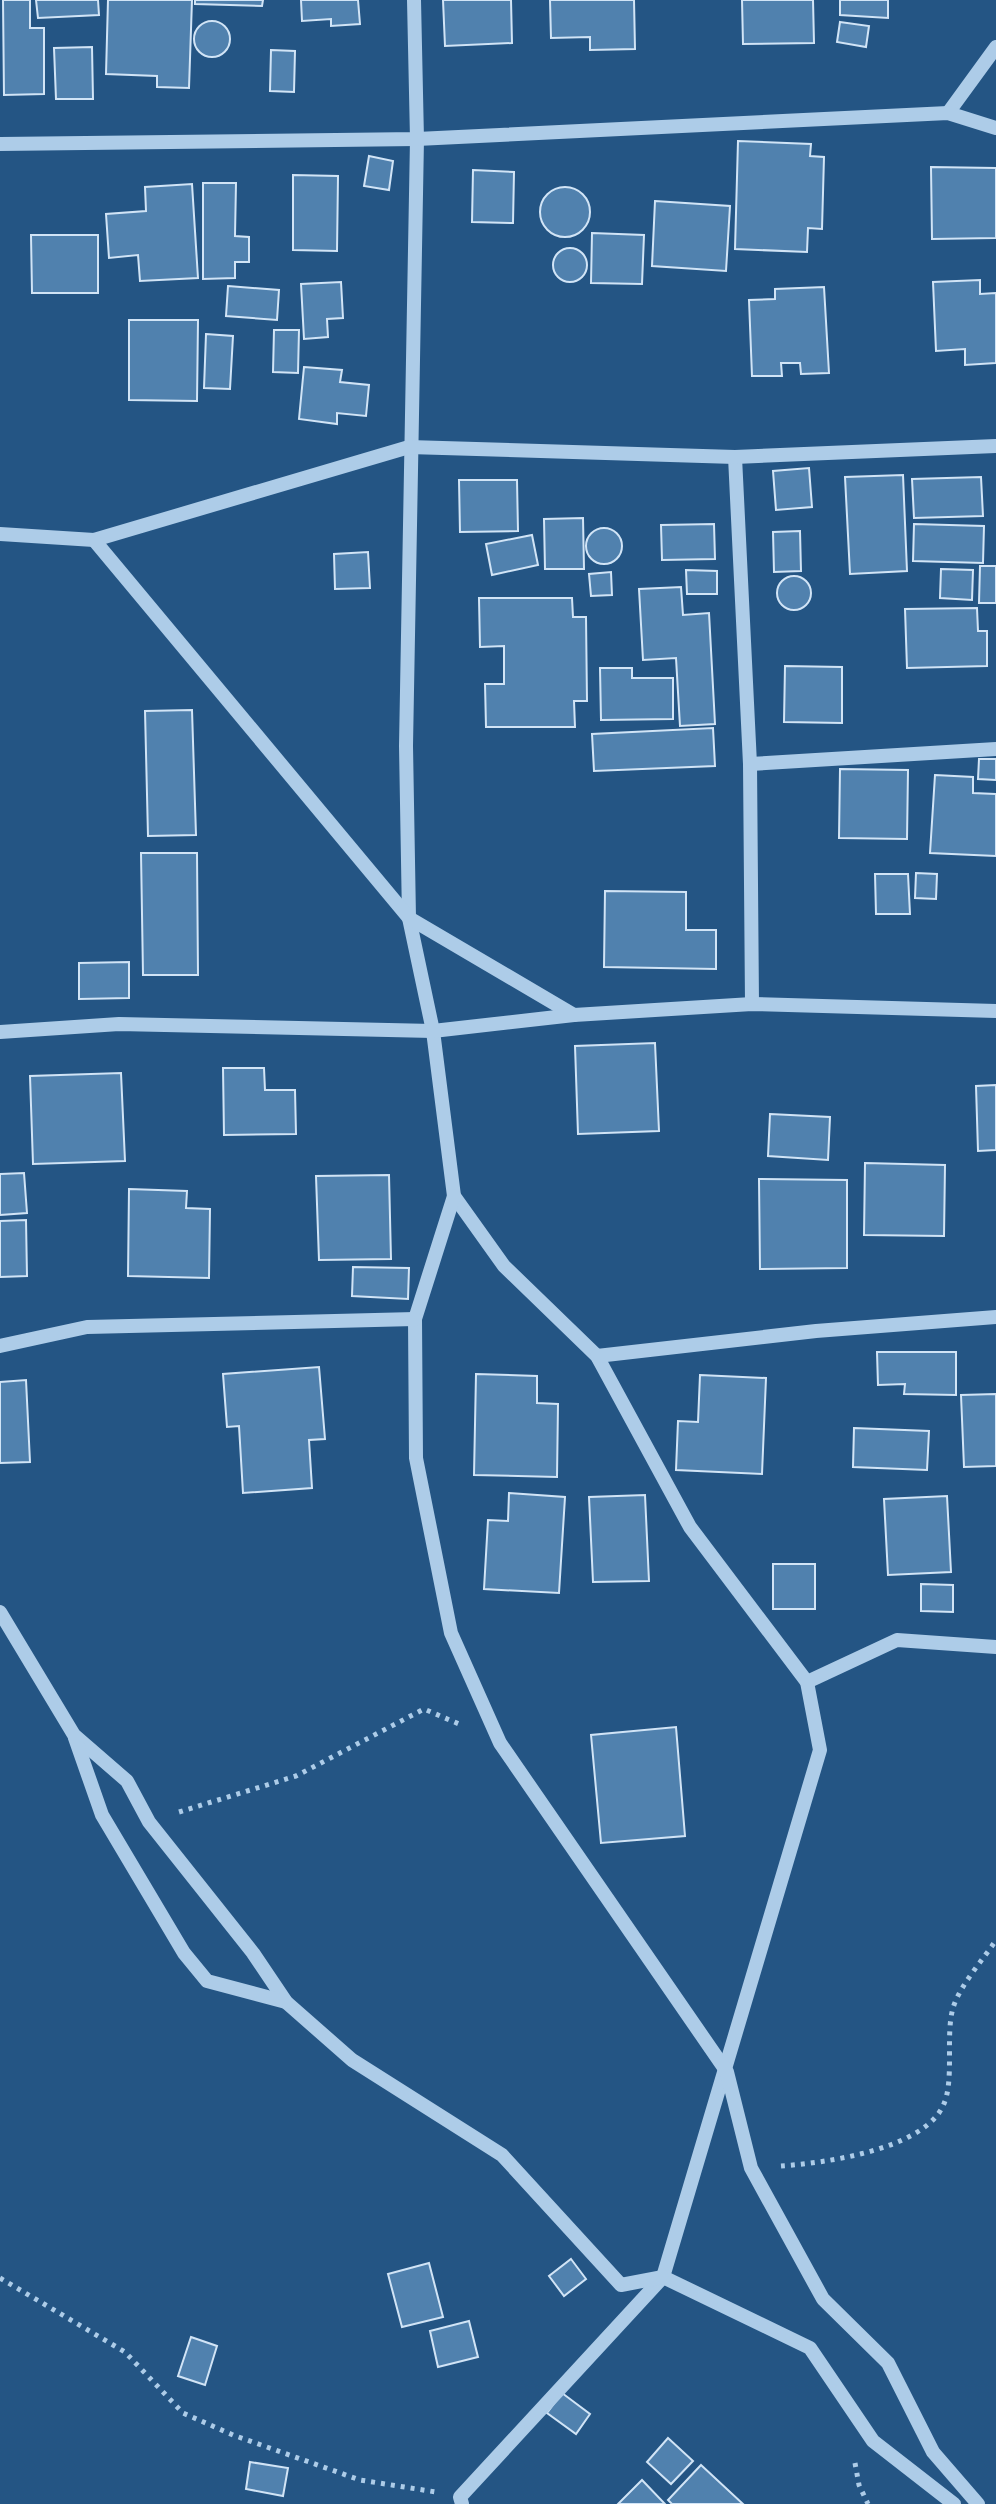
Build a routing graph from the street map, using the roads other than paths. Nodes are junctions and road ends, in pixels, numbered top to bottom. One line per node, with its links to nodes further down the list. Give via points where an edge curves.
1 (414, 0): 5 (street)
2 (996, 47): 3 (street)
3 (948, 113): 4 (street); 5 (street)
4 (996, 128)
5 (417, 139): 6 (street); 8 (street)
6 (0, 144)
7 (996, 446): 9 (street)
8 (409, 447): 9 (street); 11 (street); 14 (street)
9 (735, 457): 13 (street)
10 (0, 534): 11 (street)
11 (94, 540): 14 (street)
12 (996, 749): 13 (street)
13 (750, 764): 15 (street)
14 (409, 918): 17 (street); 18 (street)
15 (752, 1004): 16 (street); 17 (street)
16 (996, 1011)
17 (574, 1015): 18 (street)
18 (433, 1031): 19 (street, via 119,1024); 20 (street)
19 (0, 1032)
20 (454, 1196): 22 (street); 24 (street, via 504,1266)
21 (996, 1317): 24 (street)
22 (415, 1319): 23 (street, via 87,1327); 30 (street, via 416,1458 451,1633 500,1743)
23 (0, 1346)
24 (597, 1356): 27 (street, via 690,1527)
25 (0, 1612): 28 (street)
26 (996, 1647): 27 (street, via 897,1640)
27 (807, 1682): 30 (street, via 820,1750)
28 (74, 1735): 29 (street, via 127,1781 149,1822); 29 (street, via 102,1815 184,1953 207,1981)
29 (286, 2002): 31 (street, via 352,2060 502,2155 621,2285)
30 (727, 2072): 31 (street); 34 (street, via 751,2168 823,2299 888,2363 933,2452)
31 (663, 2277): 32 (street); 33 (street, via 810,2348 873,2441)
32 (461, 2500)
33 (954, 2504)
34 (978, 2504)

